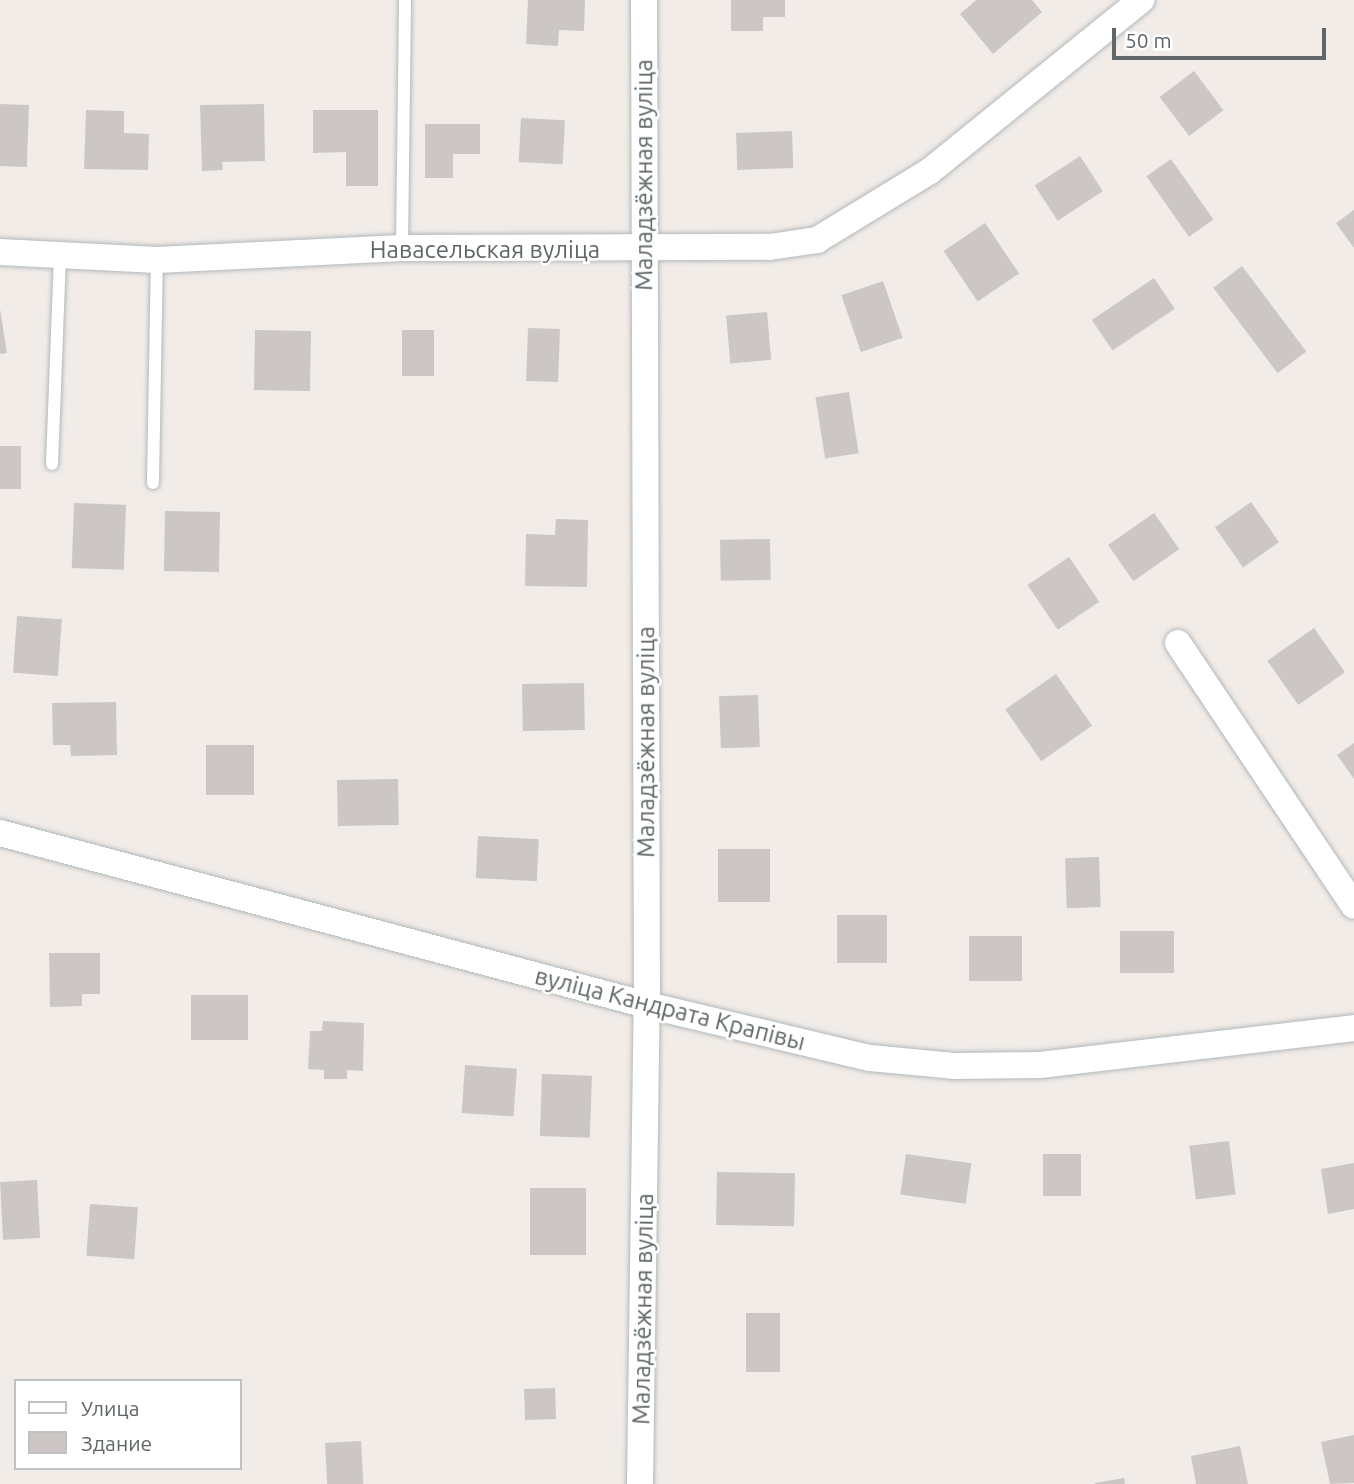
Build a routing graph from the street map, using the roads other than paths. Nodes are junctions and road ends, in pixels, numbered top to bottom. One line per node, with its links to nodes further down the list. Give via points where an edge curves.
1 (405, 0): 4 (lane)
2 (645, 0): 5 (street, Маладзёжная вуліца)
3 (1141, 0): 5 (street, Навасельская вуліца, via 930,171 817,240 770,247)
4 (402, 248): 5 (street, Навасельская вуліца); 8 (street, Навасельская вуліца)
5 (644, 250): 14 (street, Маладзёжная вуліца)
6 (0, 252): 7 (street, Навасельская вуліца)
7 (60, 255): 8 (street, Навасельская вуліца); 9 (lane)
8 (157, 260): 10 (lane)
9 (52, 464)
10 (153, 483)
11 (1178, 643): 13 (street)
12 (0, 833): 14 (street, вуліца Кандрата Крапівы)
13 (1354, 906)
14 (647, 1005): 15 (street, вуліца Кандрата Крапівы, via 870,1058 954,1066 1040,1065); 16 (street, Маладзёжная вуліца)
15 (1354, 1028)
16 (640, 1484)

